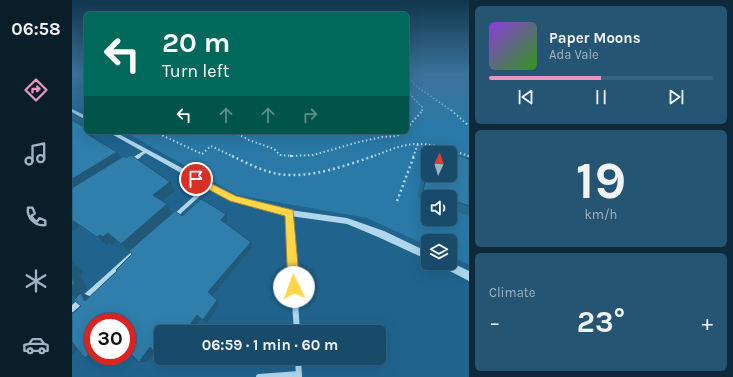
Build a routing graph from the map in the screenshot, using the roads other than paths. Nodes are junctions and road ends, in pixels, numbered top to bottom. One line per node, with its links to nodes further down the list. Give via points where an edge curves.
1 (72, 110): 2 (street)
2 (84, 117)
3 (115, 134): 4 (street)
4 (146, 151): 5 (street); 6 (street)
5 (126, 164)
6 (208, 186): 7 (street, via 234,199); 8 (street)
7 (290, 213): 10 (street, via 347,221); 14 (street)
8 (173, 218)
9 (137, 250): 13 (street)
10 (421, 253)
11 (457, 270): 12 (street)
12 (469, 276)
13 (72, 309)
14 (296, 325)
15 (298, 365): 16 (street)
16 (299, 376): 17 (street)
17 (259, 377)

